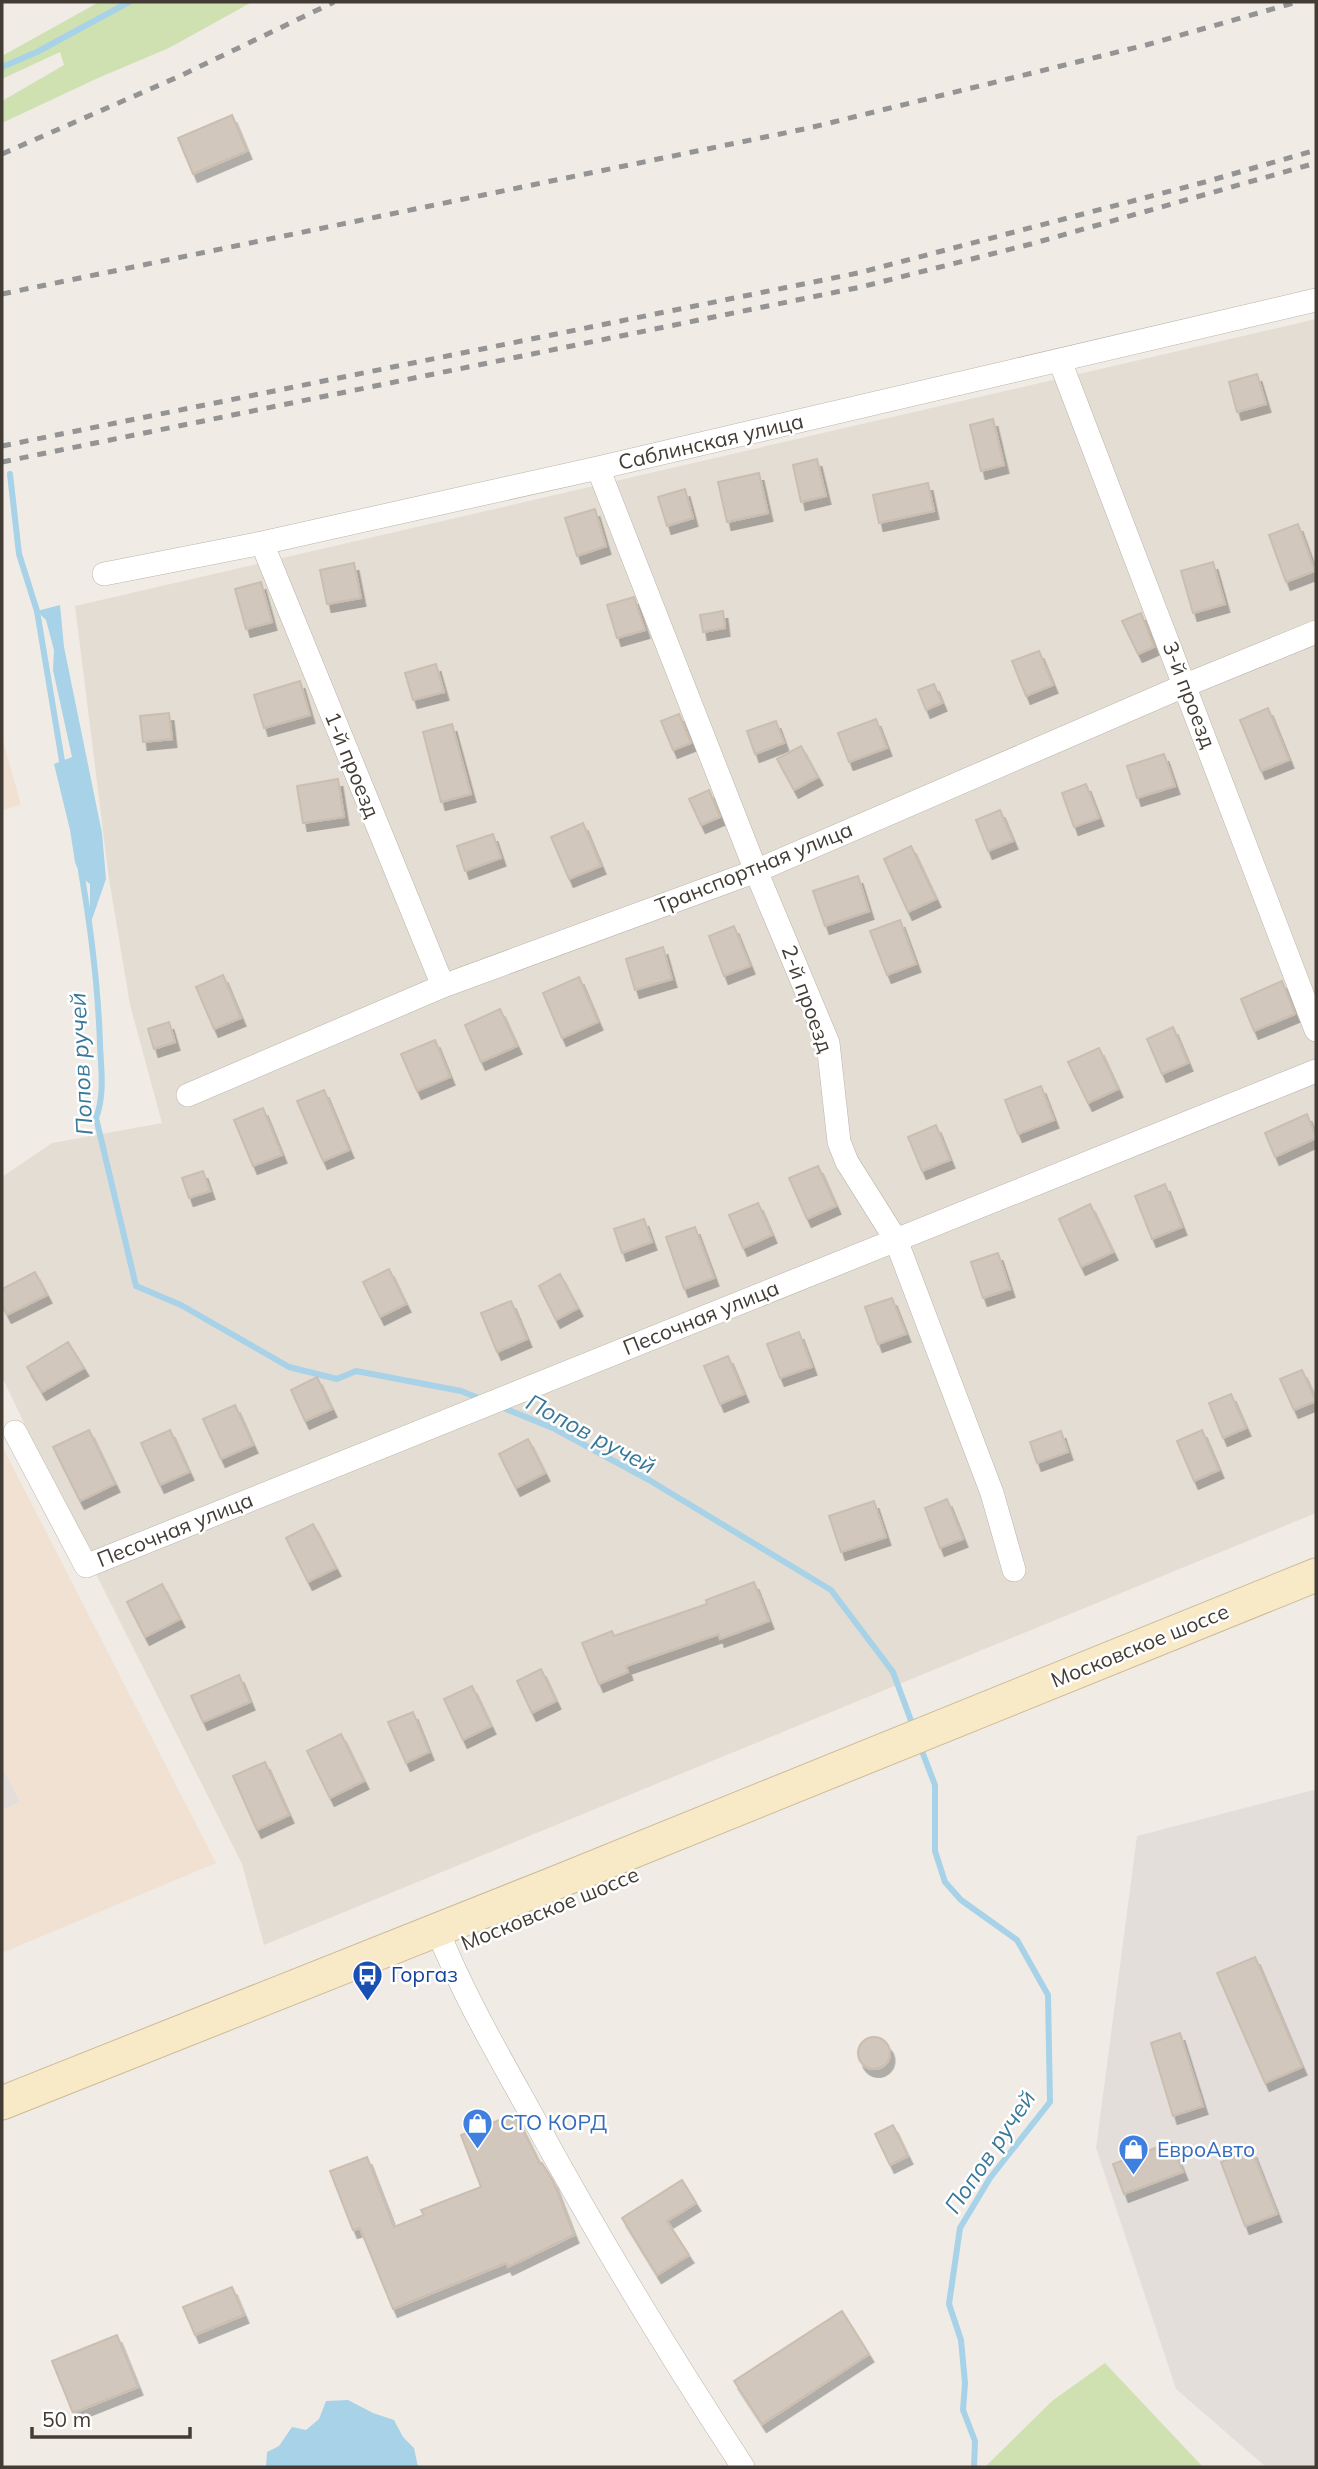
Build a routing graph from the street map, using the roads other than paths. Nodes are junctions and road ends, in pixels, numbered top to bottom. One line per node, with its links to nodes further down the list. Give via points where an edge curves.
1 (1316, 299): 2 (street, Саблинская улица)
2 (1060, 361): 3 (street, Саблинская улица); 7 (street, 3-й проезд)
3 (598, 468): 4 (street, Саблинская улица); 8 (street, 2-й проезд)
4 (262, 544): 5 (street, Саблинская улица); 9 (street, 1-й проезд)
5 (104, 574)
6 (1316, 632): 7 (street, Транспортная улица)
7 (1186, 685): 8 (street, Транспортная улица); 10 (street, 3-й проезд)
8 (756, 871): 9 (street, Транспортная улица); 13 (street, 2-й проезд, via 828,1043 839,1142)
9 (443, 986): 12 (street, Транспортная улица)
10 (1316, 1030)
11 (1316, 1071): 13 (street, Песочная улица)
12 (188, 1096)
13 (896, 1240): 14 (street, Песочная улица, via 86,1566); 15 (street, 2-й проезд, via 992,1493)
14 (15, 1432)
15 (1014, 1570)
16 (1316, 1575): 18 (main road, Московское шоссе)
17 (1316, 1600): 18 (main road, Московское шоссе)
18 (968, 1728): 19 (main road, Московское шоссе)
19 (441, 1940): 20 (main road, Московское шоссе); 21 (main road, Московское шоссе); 22 (street, via 457,1979 585,2214)
20 (2, 2103)
21 (2, 2127)
22 (743, 2467)

